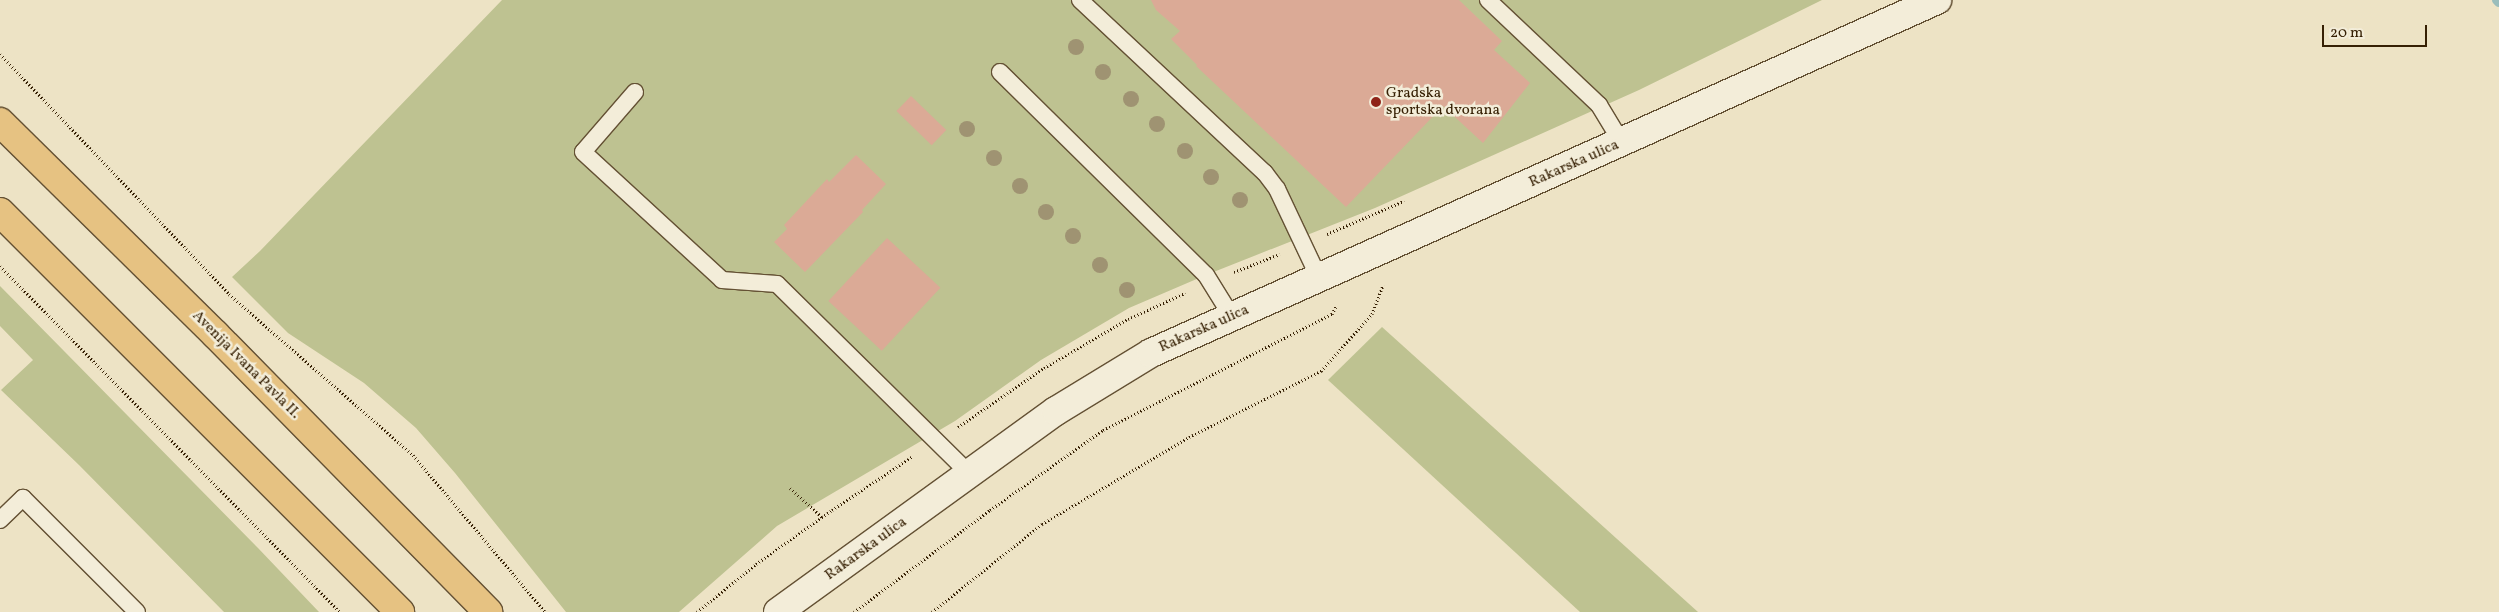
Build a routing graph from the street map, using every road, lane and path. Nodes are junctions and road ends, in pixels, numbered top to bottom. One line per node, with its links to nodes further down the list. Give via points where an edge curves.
1 (1080, 0): 13 (lane, via 1265,173 1277,189)
2 (1488, 0): 8 (lane, via 1599,105)
3 (1937, 0): 8 (main road, Rakarska ulica)
4 (0, 54): 23 (path, via 229,294 413,455)
5 (1000, 72): 14 (lane, via 1206,275)
6 (635, 92): 15 (lane, via 583,152 722,280 777,284)
7 (0, 122): 22 (main road, Avenija Ivana Pavla II., via 215,334)
8 (1622, 143): 10 (main road, Rakarska ulica)
9 (0, 212): 21 (main road)
10 (1399, 242): 11 (main road, Rakarska ulica); 26 (path, via 1372,314 1321,371 1189,437 1042,524)
11 (1355, 262): 13 (main road, Rakarska ulica); 25 (path, via 1332,314 1103,430)
12 (0, 266): 20 (path)
13 (1319, 278): 14 (main road, Rakarska ulica)
14 (1232, 317): 15 (main road, Rakarska ulica, via 1151,353 1056,411)
15 (970, 474): 24 (main road, Rakarska ulica)
16 (790, 488): 17 (path)
17 (822, 517)
18 (0, 520): 19 (lane, via 23,498)
19 (137, 612)
20 (340, 612)
21 (400, 612)
22 (488, 612)
23 (545, 612)
24 (778, 612)
25 (854, 612)
26 (932, 612)

